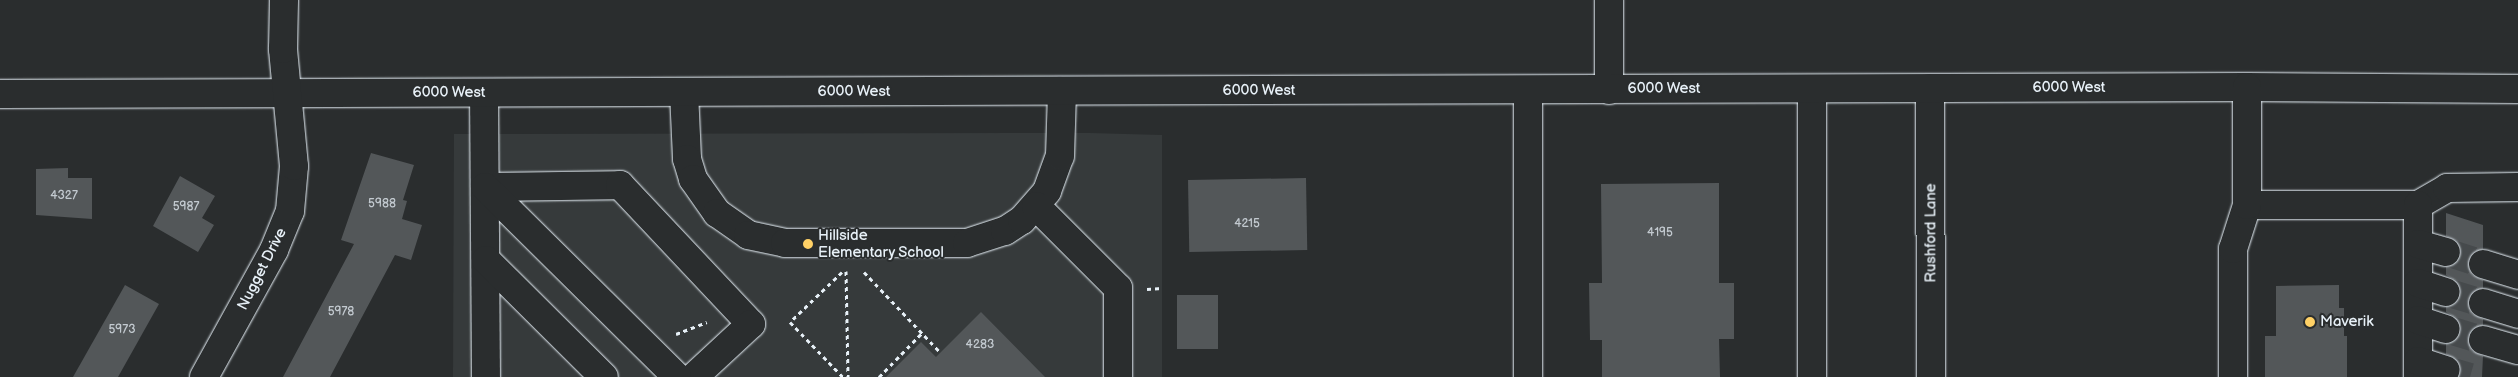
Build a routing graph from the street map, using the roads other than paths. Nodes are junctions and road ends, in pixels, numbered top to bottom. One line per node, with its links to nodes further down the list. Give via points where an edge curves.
1 (284, 0): 11 (street, Nugget Drive, via 283,49)
2 (1609, 0): 8 (street)
3 (2247, 87): 4 (street, 6000 West); 6 (street, 6000 West); 16 (street)
4 (1930, 88): 5 (street, 6000 West); 42 (street, Rushford Lane)
5 (1812, 89): 8 (street, 6000 West); 41 (street)
6 (2518, 89)
7 (1528, 90): 8 (street, 6000 West); 9 (street, 6000 West); 40 (street)
8 (1609, 90)
9 (1062, 91): 10 (street, 6000 West); 18 (street, via 1060,156 1047,191)
10 (684, 92): 12 (street, 6000 West); 18 (street, via 687,158 693,179 717,213 731,226 757,238 785,243 967,243 1005,231)
11 (289, 93): 12 (street, 6000 West); 13 (street, 6000 West); 34 (street, Nugget Drive, via 294,166 290,211 274,250)
12 (484, 93): 14 (street)
13 (0, 94)
14 (485, 187): 21 (street); 37 (street); 38 (street, via 620,185 751,324)
15 (2518, 187): 17 (street, via 2447,188)
16 (2247, 205): 17 (street); 43 (street, via 2233,249)
17 (2418, 205): 19 (street)
18 (1036, 206): 39 (street, via 1118,288)
19 (2418, 244): 20 (street); 24 (street)
20 (2446, 252)
21 (486, 260): 35 (street); 36 (street)
22 (2483, 264): 23 (street)
23 (2518, 275)
24 (2418, 283): 25 (street); 28 (street)
25 (2446, 292)
26 (2483, 303): 27 (street)
27 (2518, 314)
28 (2418, 320): 29 (street); 32 (street)
29 (2446, 328)
30 (2483, 340): 31 (street)
31 (2518, 350)
32 (2418, 369): 33 (street)
33 (2446, 370)
34 (204, 377)
35 (486, 377)
36 (604, 377)
37 (677, 377)
38 (694, 377)
39 (1118, 377)
40 (1528, 377)
41 (1812, 377)
42 (1931, 377)
43 (2233, 377)

